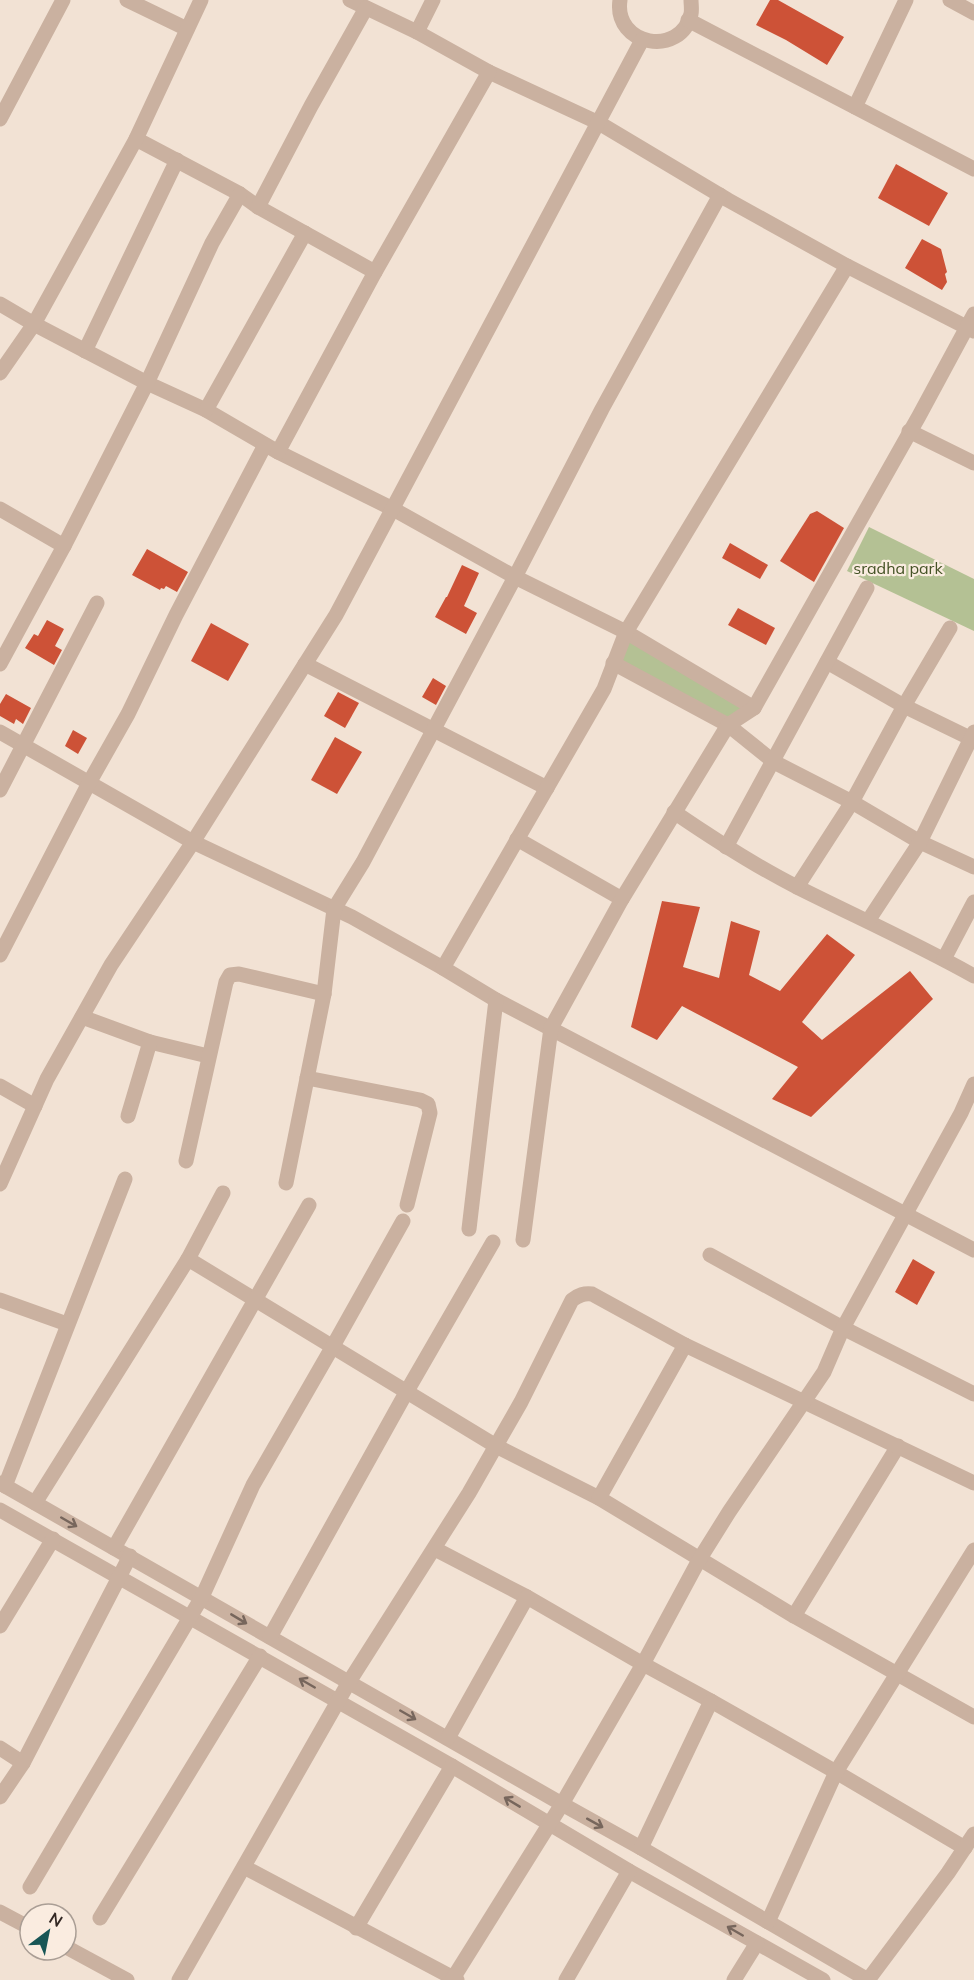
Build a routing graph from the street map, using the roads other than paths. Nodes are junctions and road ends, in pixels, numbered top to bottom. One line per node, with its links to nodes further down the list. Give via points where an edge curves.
1 (63, 0): 18 (street)
2 (127, 0): 13 (street)
3 (201, 0): 13 (street)
4 (350, 0): 10 (street)
5 (433, 0): 14 (street)
6 (620, 0): 15 (street, via 622,21)
7 (691, 0): 12 (street)
8 (906, 0): 17 (street)
9 (950, 0): 11 (street)
10 (366, 8): 14 (street); 25 (street)
11 (974, 13)
12 (688, 20): 15 (street, via 672,39 657,43); 17 (street)
13 (187, 29): 20 (street)
14 (417, 32): 16 (street)
15 (642, 40): 19 (street)
16 (489, 72): 19 (street); 28 (street)
17 (855, 107): 22 (street)
18 (0, 118)
19 (599, 123): 24 (street); 40 (street)
20 (136, 139): 21 (street); 30 (street)
21 (177, 160): 23 (street); 32 (street)
22 (974, 169)
23 (240, 194): 25 (street); 34 (street, via 212,243)
24 (720, 195): 27 (street); 42 (street)
25 (258, 207): 26 (street)
26 (305, 233): 28 (street); 35 (street)
27 (847, 266): 31 (street); 46 (street)
28 (375, 272): 37 (street)
29 (0, 304): 30 (street)
30 (34, 324): 32 (street); 33 (street)
31 (972, 324): 36 (street)
32 (85, 351): 34 (street)
33 (0, 373)
34 (147, 383): 35 (street); 41 (street)
35 (206, 410): 37 (street)
36 (909, 431): 38 (street); 52 (street)
37 (271, 448): 40 (street); 59 (street, via 176,615)
38 (974, 463)
39 (0, 509): 41 (street)
40 (393, 509): 42 (street); 50 (street)
41 (64, 546): 49 (street)
42 (515, 577): 46 (street); 54 (street)
43 (867, 588): 47 (street)
44 (97, 603): 57 (street)
45 (950, 628): 51 (street)
46 (626, 632): 48 (street); 52 (street)
47 (827, 662): 51 (street); 58 (street)
48 (613, 663): 53 (street); 60 (street, via 604,689)
49 (0, 664)
50 (305, 664): 54 (street); 65 (street)
51 (904, 706): 56 (street); 62 (street)
52 (754, 708): 53 (street)
53 (728, 724): 58 (street); 63 (street)
54 (434, 730): 60 (street); 72 (street)
55 (0, 732): 57 (street)
56 (973, 737): 66 (street)
57 (22, 745): 59 (street); 61 (street)
58 (774, 762): 62 (street); 67 (street)
59 (89, 783): 65 (street); 74 (street)
60 (547, 788): 64 (street)
61 (0, 790)
62 (852, 802): 66 (street); 69 (street)
63 (674, 812): 67 (street); 70 (street)
64 (517, 840): 70 (street); 77 (street)
65 (193, 842): 72 (street); 81 (street, via 111,965)
66 (920, 842): 68 (street); 73 (street)
67 (726, 847): 69 (street)
68 (974, 867)
69 (797, 887): 73 (street)
70 (622, 899): 82 (street)
71 (974, 902): 76 (street)
72 (334, 909): 77 (street); 79 (street)
73 (868, 921): 76 (street)
74 (5, 932): 75 (street)
75 (0, 955)
76 (944, 959): 78 (street)
77 (443, 968): 80 (street)
78 (974, 976)
79 (324, 994): 84 (street, via 230,975); 85 (street)
80 (496, 1000): 82 (street); 100 (street)
81 (82, 1017): 83 (street); 88 (street)
82 (551, 1028): 98 (street); 101 (street)
83 (150, 1042): 84 (street); 89 (street)
84 (208, 1056): 91 (street)
85 (307, 1078): 93 (street); 97 (street, via 428,1104 430,1113)
86 (974, 1084): 90 (street)
87 (0, 1086): 88 (street)
88 (35, 1106): 94 (street)
89 (128, 1116)
90 (967, 1116): 98 (street)
91 (186, 1161)
92 (125, 1179): 108 (street)
93 (286, 1183)
94 (0, 1184)
95 (223, 1193): 105 (street)
96 (309, 1205): 106 (street)
97 (408, 1205)
98 (906, 1214): 103 (street); 109 (street)
99 (403, 1221): 111 (street)
100 (469, 1229)
101 (523, 1240)
102 (493, 1242): 112 (street)
103 (974, 1250)
104 (710, 1256): 109 (street)
105 (188, 1259): 106 (street); 120 (street)
106 (255, 1299): 111 (street); 123 (street)
107 (0, 1300): 108 (street)
108 (67, 1324): 118 (street)
109 (843, 1328): 113 (street); 114 (street, via 824,1372)
110 (685, 1345): 114 (street); 115 (street, via 592,1294 576,1297); 119 (street)
111 (333, 1346): 112 (street); 129 (street, via 252,1485)
112 (407, 1391): 115 (street); 134 (street)
113 (974, 1394)
114 (804, 1401): 116 (street); 127 (street)
115 (496, 1446): 119 (street); 124 (street)
116 (898, 1446): 117 (street); 131 (street)
117 (974, 1483)
118 (2, 1484): 120 (street)
119 (598, 1498): 127 (street)
120 (35, 1503): 123 (street, one-way to 123)
121 (0, 1510): 122 (street)
122 (52, 1539): 128 (street); 133 (street)
123 (114, 1548): 126 (street)
124 (435, 1549): 130 (street); 138 (street)
125 (974, 1550): 137 (street)
126 (130, 1556): 128 (street); 129 (street)
127 (699, 1560): 131 (street); 136 (street)
128 (119, 1576): 132 (street); 144 (street)
129 (202, 1597): 132 (street); 134 (street, one-way to 134)
130 (527, 1597): 136 (street); 142 (street)
131 (794, 1616): 137 (street)
132 (191, 1617): 135 (street); 155 (street)
133 (0, 1626)
134 (270, 1637): 138 (street)
135 (260, 1656): 140 (street, one-way to 135); 157 (street)
136 (643, 1664): 139 (street); 148 (street)
137 (897, 1674): 141 (street); 146 (street)
138 (350, 1682): 140 (street); 142 (street, one-way to 142)
139 (711, 1701): 146 (street); 151 (street)
140 (339, 1702): 145 (street); 153 (street)
141 (974, 1718)
142 (448, 1738): 148 (street)
143 (0, 1748): 144 (street)
144 (23, 1763): 147 (street)
145 (452, 1766): 149 (street, one-way to 145); 160 (street)
146 (836, 1772): 152 (street); 159 (street)
147 (0, 1797)
148 (562, 1804): 149 (street); 151 (street, one-way to 151)
149 (550, 1825): 154 (street); 163 (street)
150 (974, 1834): 152 (street)
151 (641, 1848): 159 (street)
152 (965, 1848): 169 (street)
153 (244, 1867): 160 (street); 165 (street)
154 (629, 1871): 161 (street, one-way to 154); 166 (street)
155 (30, 1887)
156 (0, 1912): 158 (street)
157 (100, 1918)
158 (18, 1922)
159 (768, 1922): 169 (street)
160 (356, 1928): 163 (street)
161 (757, 1943): 167 (street); 168 (street)
162 (78, 1953): 164 (street)
163 (454, 1979)
164 (127, 1980)
165 (179, 1980)
166 (566, 1980)
167 (734, 1980)
168 (823, 1980)
169 (868, 1980)

